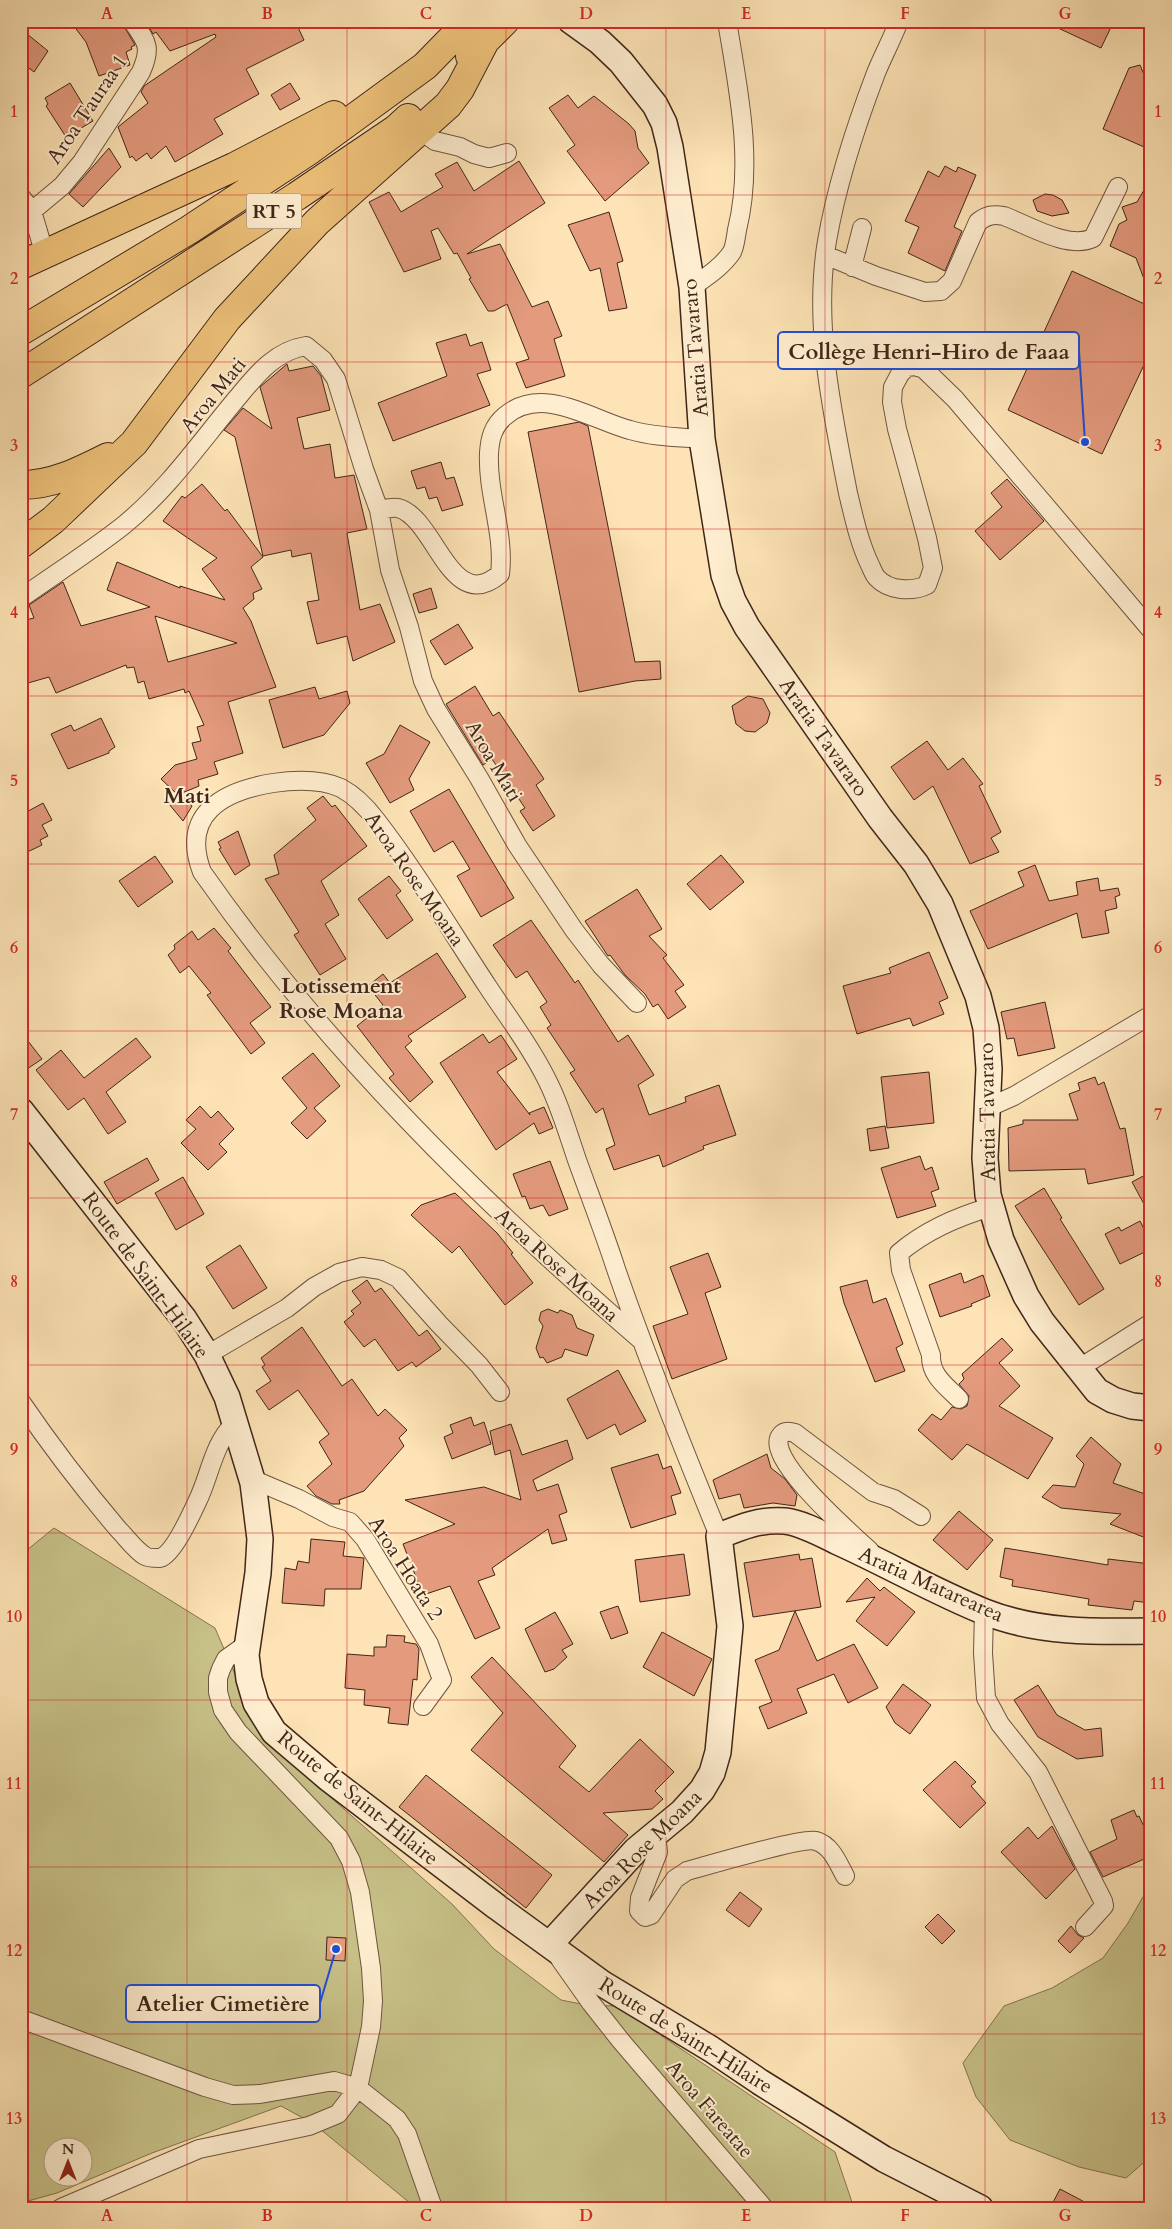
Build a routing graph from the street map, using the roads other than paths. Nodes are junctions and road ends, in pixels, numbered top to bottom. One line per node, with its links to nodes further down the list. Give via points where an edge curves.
1 (132, 21): 12 (street, Aroa Tauraa 1, via 148,47 148,57 141,72 82,162 62,186)
2 (505, 21): 6 (highway, RT 5)
3 (571, 21): 17 (main road, Aratia Tavararo, via 621,62 664,123)
4 (727, 21): 17 (street, via 742,114 744,169 741,216 732,250 720,267)
5 (899, 21): 14 (street, via 849,147)
6 (476, 32): 7 (highway, RT 5); 8 (highway, via 456,94); 19 (highway, RT 5, via 396,130)
7 (425, 66): 15 (highway, via 384,82 324,121 234,167); 18 (highway, RT 5, via 310,150 189,230)
8 (420, 130): 9 (street, via 435,141 489,158); 21 (highway, via 317,222 227,319)
9 (507, 153)
10 (1118, 187): 16 (street, via 1093,238 1086,242 1064,240 1004,216 994,214 985,217 978,222 952,282 941,291 926,292)
11 (21, 196): 12 (street)
12 (32, 211): 15 (street)
13 (862, 228): 16 (street)
14 (825, 255): 16 (street); 26 (street, via 824,327 836,430 859,541 877,578 895,587 918,589 927,585 933,568 892,402 893,387 900,374 907,367 920,368 933,376 955,399)
15 (33, 260)
16 (852, 267)
17 (692, 287): 20 (main road, Aratia Tavararo)
18 (21, 331)
19 (21, 374)
20 (702, 439): 23 (street, via 631,430 548,403 529,404 511,411 490,437 489,455 502,554 500,574 490,582 477,585 466,582 448,566 412,516 397,508); 29 (main road, Aratia Tavararo, via 724,575 733,601 747,627 880,818 916,864 940,904 978,996 986,1028)
21 (134, 443): 22 (highway, via 57,480); 24 (highway, via 53,520)
22 (21, 485)
23 (379, 510): 25 (street, Aroa Mati, via 336,379 323,360 306,346 294,348 277,356 258,373 191,457 124,524); 27 (street, Aroa Mati, via 390,570 423,681 436,709 574,930)
24 (21, 544)
25 (21, 598)
26 (1151, 630)
27 (637, 1003)
28 (1151, 1015): 29 (street, via 1014,1096)
29 (987, 1108): 31 (main road, Aratia Tavararo, via 985,1158)
30 (21, 1111): 34 (main road, Route de Saint-Hilaire, via 163,1292)
31 (991, 1207): 35 (main road, Aratia Tavararo, via 1001,1240 1026,1296); 37 (street, via 962,1215 899,1253 901,1270 931,1355 930,1366)
32 (1151, 1323): 35 (street)
33 (642, 1342): 33 (street, Aroa Rose Moana, via 545,1075 456,936 374,817 342,789 326,783 283,782 252,787 217,802 204,816 198,831 197,858 202,872 297,997 383,1096 498,1212); 45 (street, Aroa Rose Moana)
34 (207, 1355): 36 (street, via 286,1308 314,1287 340,1273 362,1267 381,1270 398,1278); 40 (main road, Route de Saint-Hilaire, via 227,1397)
35 (1078, 1369): 39 (main road, Aratia Tavararo, via 1097,1390 1113,1400)
36 (500, 1392)
37 (959, 1399)
38 (21, 1402): 42 (street)
39 (1151, 1408)
40 (234, 1424): 42 (street, via 224,1434 182,1532 161,1558 145,1556 131,1543); 43 (main road, Route de Saint-Hilaire)
41 (21, 1426): 42 (street)
42 (43, 1432)
43 (252, 1479): 49 (main road, Route de Saint-Hilaire, via 260,1539); 50 (street, Aroa Hoata 2, via 350,1522 365,1538 429,1644 440,1671 442,1680)
44 (921, 1516): 46 (street, via 894,1499 874,1492 794,1432 782,1434 777,1441 778,1450 808,1493)
45 (718, 1536): 46 (main road, Aratia Matarearea, via 748,1524 787,1521); 51 (main road, Aroa Rose Moana, via 730,1626 718,1752 712,1773 702,1790)
46 (881, 1562): 47 (main road, Aratia Matarearea)
47 (984, 1611): 48 (main road, Aratia Matarearea, via 1050,1629); 53 (street, via 986,1698 1000,1724 1038,1772 1104,1901 1104,1906)
48 (1151, 1631)
49 (247, 1644): 54 (main road, Route de Saint-Hilaire, via 248,1679 256,1703 274,1732 328,1778); 56 (street, via 226,1659 221,1669 218,1692 223,1710 238,1732 339,1838 352,1861 360,1892 373,2001)
50 (423, 1706)
51 (656, 1834): 52 (street, via 658,1852 640,1898 639,1911 645,1917 651,1915 675,1879 687,1871 814,1840 825,1845 834,1855); 54 (main road, Aroa Rose Moana, via 636,1850)
52 (845, 1876)
53 (1085, 1927)
54 (550, 1944): 59 (street, Aroa Fareatae, via 600,2016); 60 (main road, Route de Saint-Hilaire, via 603,1984 711,2048 817,2118 884,2159)
55 (21, 2019): 56 (street, via 233,2095 291,2090 334,2081)
56 (358, 2088): 57 (street, via 338,2114 309,2126 200,2149); 58 (street, via 397,2119 407,2134)
57 (61, 2208)
58 (433, 2208)
59 (764, 2208)
60 (980, 2208)

